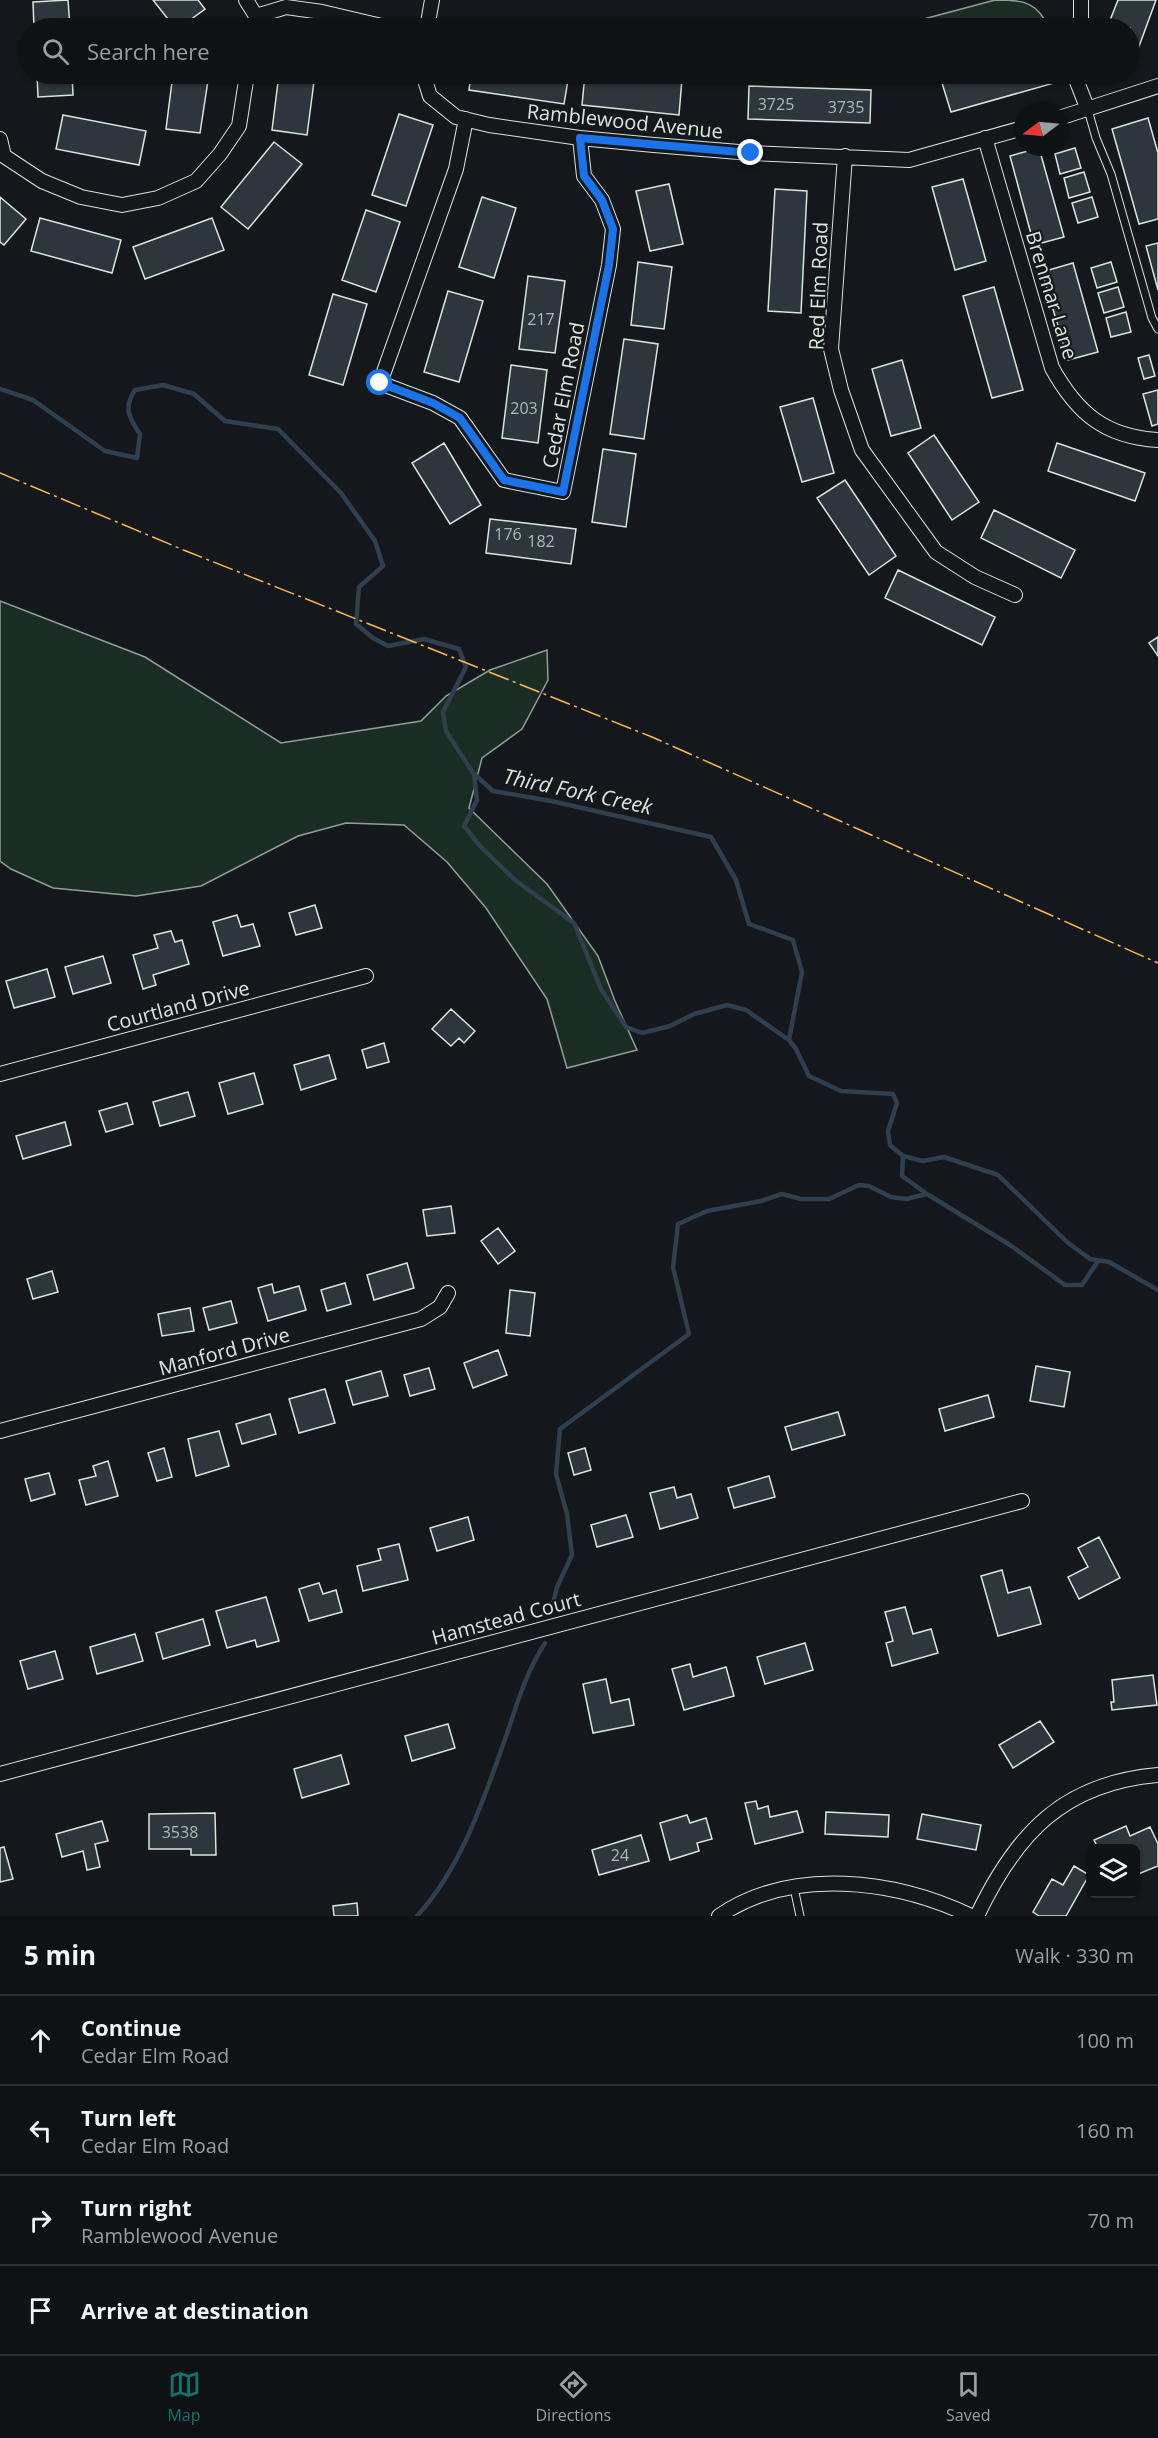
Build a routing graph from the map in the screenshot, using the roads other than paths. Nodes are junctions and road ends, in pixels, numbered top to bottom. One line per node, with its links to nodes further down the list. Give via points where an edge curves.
1 (246, 0): 4 (street)
2 (432, 0): 7 (street)
3 (1081, 0): 8 (street)
4 (253, 18)
5 (263, 18): 6 (street, via 286,7)
6 (348, 18)
7 (429, 18)
8 (1081, 18)
9 (245, 84): 19 (street, via 239,126 220,154 196,181 158,198 122,205 81,197 42,182 4,156)
10 (426, 84): 15 (street, Ramblewood Avenue, via 430,96 456,117)
11 (1078, 84): 13 (street)
12 (1158, 86): 13 (street)
13 (1088, 110): 14 (street); 21 (lane)
14 (1068, 116)
15 (466, 119): 17 (street, Ramblewood Avenue); 17 (street, Cedar Elm Road, via 456,170 380,383 460,418 504,480 563,492 613,229 602,200 584,176)
16 (1014, 130): 18 (street, Ramblewood Avenue)
17 (580, 138): 20 (street, Ramblewood Avenue, via 751,153)
18 (985, 138): 20 (street, Ramblewood Avenue, via 909,160); 22 (street, Brenmar Lane, via 1052,368 1067,394 1089,416 1117,431)
19 (0, 140)
20 (845, 156): 23 (street, Red Elm Road, via 831,349 862,450 936,552 975,577)
21 (1158, 329)
22 (1158, 440)
23 (1015, 595)
24 (366, 976): 25 (street, Courtland Drive)
25 (0, 1074)
26 (448, 1293): 27 (street, Manford Drive, via 440,1307 421,1319)
27 (0, 1431)
28 (1022, 1501): 29 (street, Hamstead Court)
29 (0, 1774)
30 (1158, 1775): 35 (street, via 1107,1783 1082,1794 1039,1824 996,1877)
31 (794, 1888): 32 (street, via 744,1903); 33 (lane); 34 (street, via 837,1884 894,1889 932,1899)
32 (719, 1916)
33 (800, 1916)
34 (971, 1916)
35 (977, 1916)

